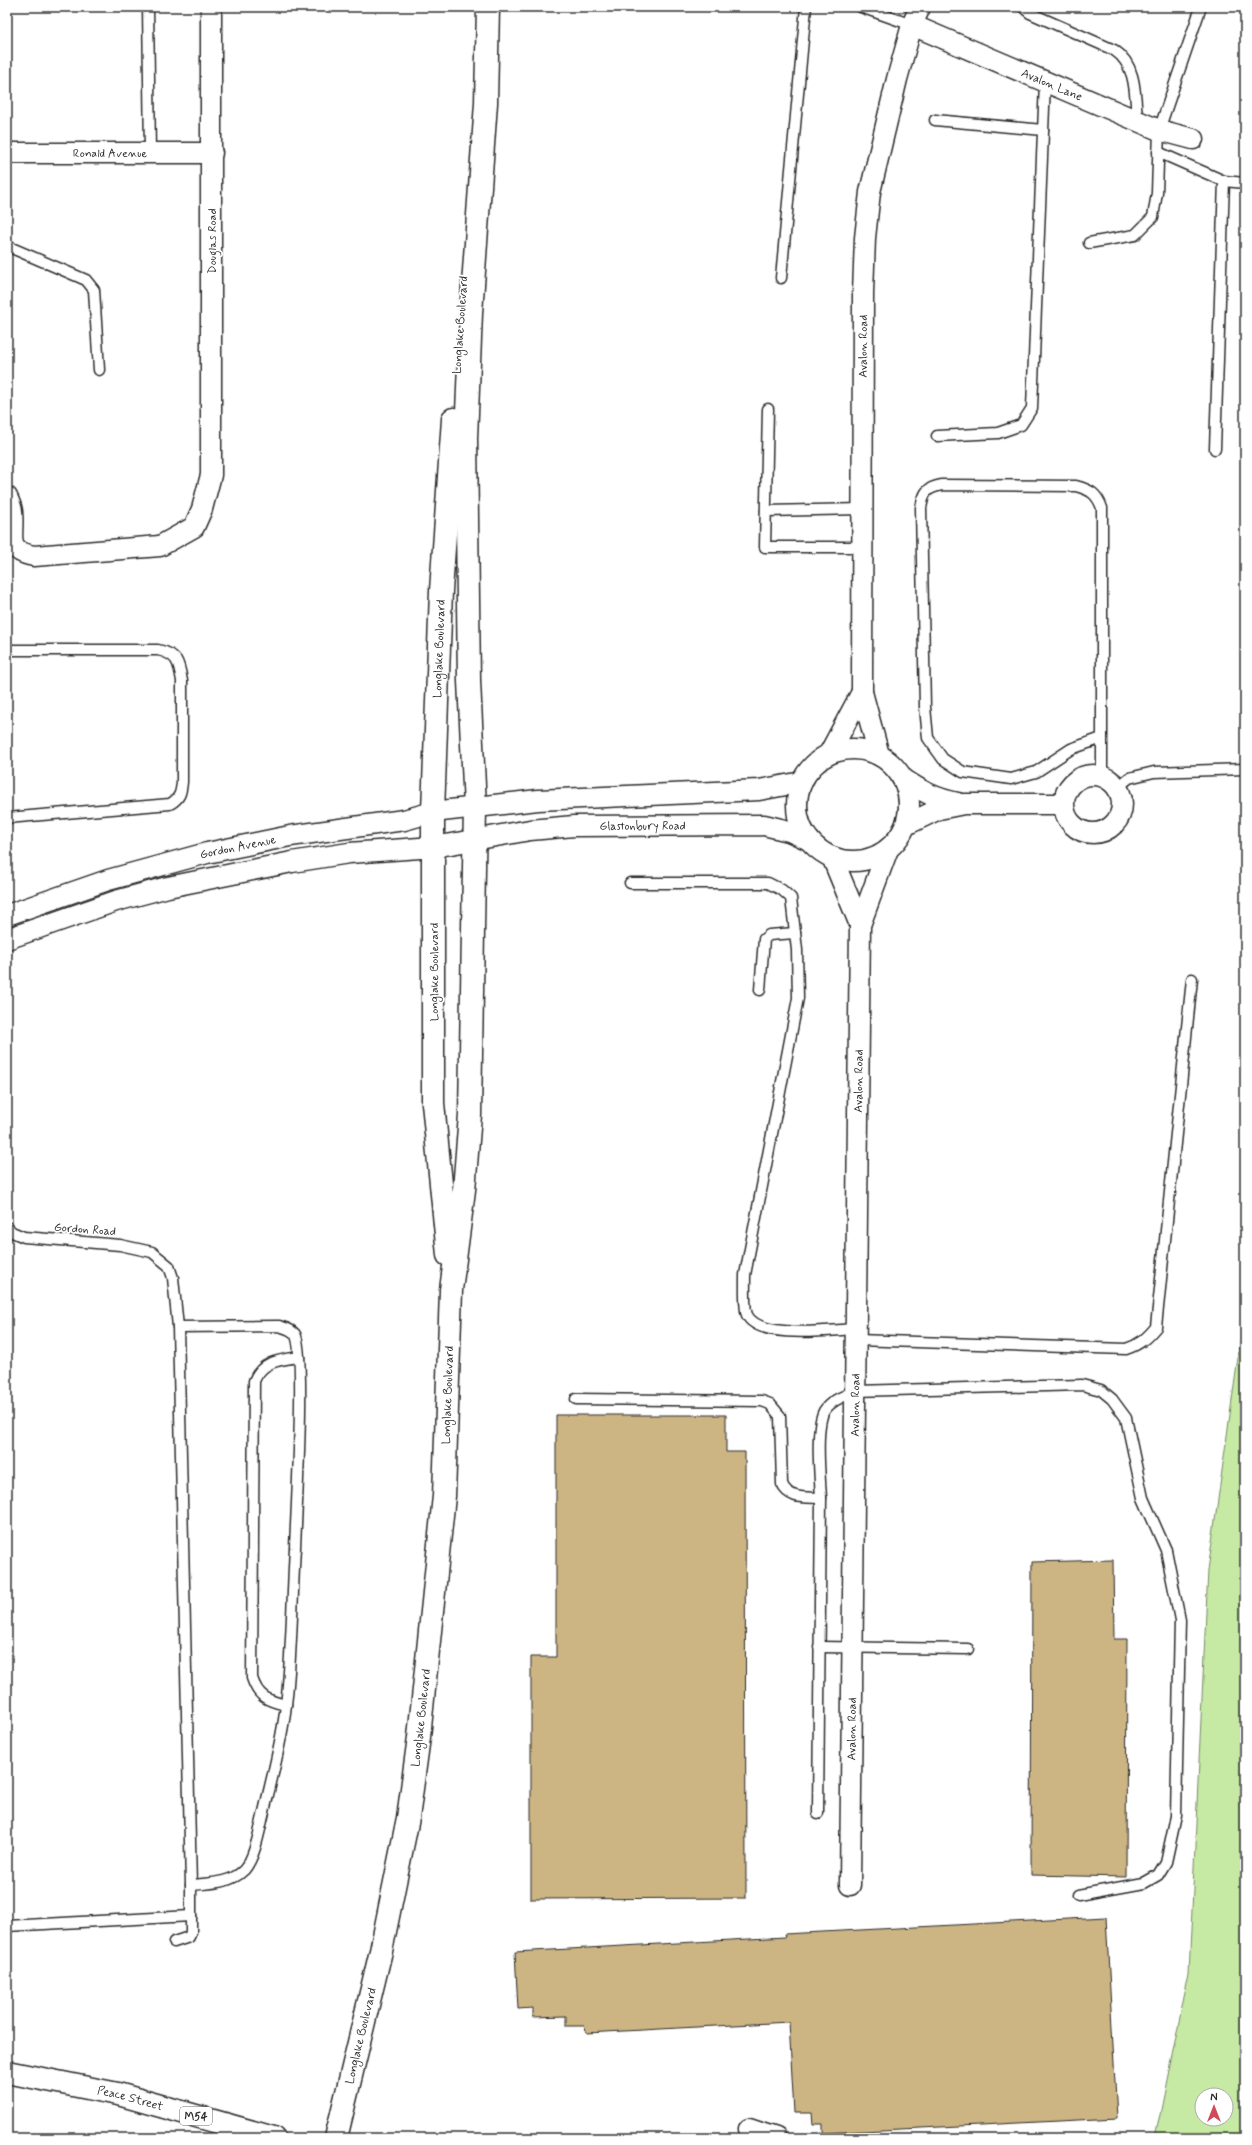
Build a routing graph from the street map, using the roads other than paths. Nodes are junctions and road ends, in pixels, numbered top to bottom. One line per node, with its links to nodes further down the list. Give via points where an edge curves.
1 (148, 7): 19 (lane)
2 (211, 7): 20 (street, Douglas Road)
3 (479, 7): 46 (main road, Longlake Boulevard, via 476,104 441,591)
4 (488, 7): 45 (main road, Longlake Boulevard, via 486,103 470,313 466,438 469,673)
5 (806, 7): 25 (lane)
6 (861, 7): 10 (lane)
7 (920, 7): 10 (street, Avalon Road)
8 (1023, 7): 13 (lane, via 1030,13 1124,56 1133,79)
9 (1201, 7): 15 (lane)
10 (912, 26): 11 (street, Avalon Lane); 31 (street, Avalon Road, via 870,192 865,238)
11 (1045, 82): 13 (street, Avalon Lane); 14 (lane)
12 (934, 120): 14 (lane)
13 (1138, 120): 15 (street, Avalon Lane)
14 (1042, 130): 28 (lane, via 1032,408 1021,425 998,433)
15 (1159, 130): 16 (street, Avalon Lane); 17 (lane)
16 (1193, 139)
17 (1158, 152): 21 (lane); 23 (lane, via 1157,193 1153,217 1135,235)
18 (7, 153): 19 (street, Ronald Avenue)
19 (150, 153): 20 (street, Ronald Avenue)
20 (212, 153): 30 (street, Douglas Road, via 211,475 202,509 194,527 160,546 34,556 22,554 14,548 12,511)
21 (1224, 181): 22 (lane); 29 (lane)
22 (1245, 183)
23 (1089, 243)
24 (7, 246): 26 (lane, via 86,280 94,290)
25 (782, 278)
26 (99, 370)
27 (768, 409): 32 (lane)
28 (937, 436)
29 (1215, 450)
30 (7, 497)
31 (863, 509): 32 (lane); 33 (street, Avalon Road)
32 (766, 511): 33 (lane, via 765,547)
33 (863, 547): 35 (street, Avalon Road)
34 (7, 650): 47 (lane, via 158,650 174,656 180,667 182,681 182,782 177,800 170,804)
35 (862, 692): 37 (street); 38 (street)
36 (1102, 738): 36 (lane, via 1102,508 1098,496 1090,490 1076,486 931,487 924,494 921,508 925,707 928,738 943,759 963,772 1011,779 1036,772 1071,749); 41 (lane)
37 (829, 754): 38 (street, via 845,750 863,750); 42 (street, via 813,766)
38 (879, 755): 40 (street, via 892,765)
39 (1245, 769): 41 (lane, via 1154,772)
40 (902, 778): 43 (street, via 921,792 938,799); 48 (street, via 908,793 909,810)
41 (1110, 781): 44 (street, via 1093,774 1075,780 1064,795); 44 (street, via 1122,796 1122,806 1115,824 1107,830 1097,833 1082,831 1070,823)
42 (802, 782): 45 (street, via 767,789 721,793 618,795); 50 (street, via 797,796 797,812 801,827)
43 (964, 804): 44 (street); 48 (street, via 938,809)
44 (1063, 804)
45 (475, 807): 46 (street, Gordon Avenue); 49 (main road, Longlake Boulevard)
46 (433, 812): 51 (main road, Longlake Boulevard); 55 (street, Gordon Avenue, via 404,820 298,835 206,853 108,880)
47 (7, 818)
48 (906, 825): 52 (street, via 899,838)
49 (474, 838): 50 (street, Glastonbury Road, via 574,826 764,825 789,831); 51 (street, Gordon Avenue); 62 (main road, Longlake Boulevard, via 470,1115 464,1190)
50 (809, 840): 53 (street, via 819,850)
51 (434, 847): 58 (street, Gordon Avenue, via 349,853 168,887 116,901); 62 (main road, Longlake Boulevard, via 433,1103)
52 (888, 849): 53 (street, via 860,861 845,861); 56 (street, Avalon Road)
53 (832, 857): 56 (street, Avalon Road)
54 (630, 884): 57 (lane, via 768,884 782,890 791,898)
55 (7, 915)
56 (860, 925): 64 (street, Avalon Road)
57 (795, 933): 60 (lane, via 769,935 764,939); 64 (lane, via 798,998 745,1275 747,1314 758,1327 787,1332)
58 (7, 939)
59 (1192, 979): 64 (lane, via 1156,1327 1146,1338 1136,1346 1126,1349)
60 (760, 990)
61 (7, 1227): 63 (lane, Gordon Road, via 24,1237 120,1245 152,1252 169,1266 173,1278)
62 (451, 1290): 83 (main road, Longlake Boulevard, via 444,1496 419,1737 408,1818 396,1879)
63 (178, 1328): 65 (lane, via 279,1326 295,1334); 74 (lane)
64 (856, 1334): 66 (street, Avalon Road)
65 (299, 1357): 72 (lane, via 296,1520); 72 (lane, via 277,1360 265,1365 254,1381 252,1678 255,1689 262,1697)
66 (856, 1391): 68 (lane, via 832,1402 824,1411 820,1424); 70 (street, Avalon Road); 76 (lane, via 1082,1385 1101,1390 1112,1399 1126,1418 1143,1498 1166,1550 1180,1620 1176,1816 1166,1862 1158,1875 1144,1882)
67 (576, 1399): 68 (lane, via 762,1401 770,1404 780,1416 782,1484 785,1490 794,1496)
68 (821, 1498): 69 (lane)
69 (819, 1647): 70 (lane); 73 (lane)
70 (853, 1647): 71 (lane); 75 (street, Avalon Road)
71 (968, 1649)
72 (286, 1705): 74 (lane, via 279,1748 258,1837 244,1870 233,1878 220,1882)
73 (818, 1814)
74 (191, 1885): 77 (lane)
75 (850, 1885)
76 (1078, 1895)
77 (191, 1916): 78 (lane); 79 (lane, via 189,1937)
78 (7, 1926)
79 (174, 1942)
80 (7, 2072): 82 (main road, Peace Street / M54, via 118,2094)
81 (749, 2129): 84 (street)
82 (274, 2138)
83 (336, 2138)
84 (776, 2138)

